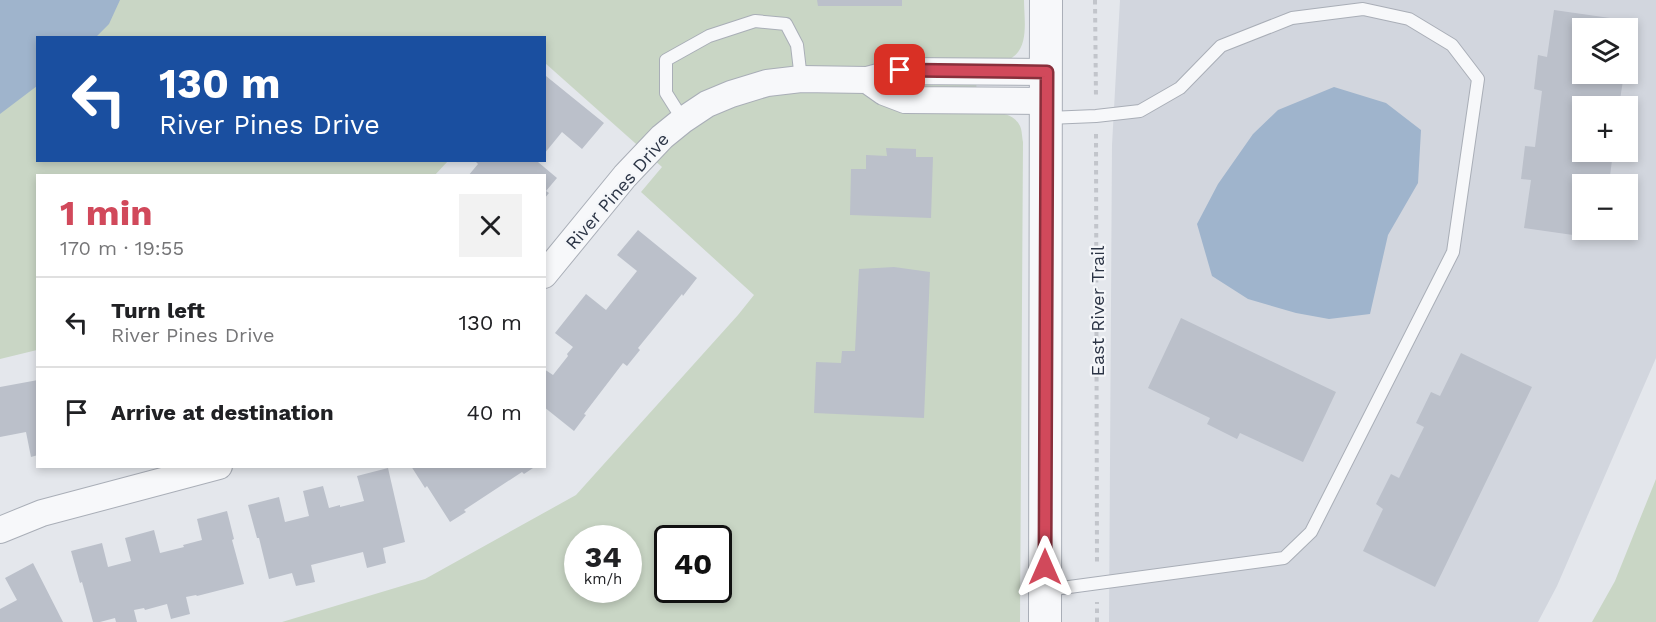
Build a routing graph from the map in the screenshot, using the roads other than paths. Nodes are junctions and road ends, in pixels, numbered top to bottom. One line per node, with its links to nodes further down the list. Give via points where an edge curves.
1 (1046, 0): 3 (street)
2 (801, 79): 3 (street, River Pines Drive, via 867,80 905,100); 4 (street, River Pines Drive, via 767,83 731,94); 4 (lane, via 797,45 786,24 755,21 709,36 666,60 666,93)
3 (1047, 97): 8 (street); 8 (lane, via 1096,116 1140,111 1180,88 1221,46 1293,18 1363,9 1409,19 1452,45 1478,79 1454,252 1311,532 1284,558)
4 (683, 120): 5 (street, River Pines Drive, via 641,158)
5 (546, 274)
6 (211, 468): 7 (street, via 42,513)
7 (0, 530)
8 (1045, 591): 9 (street)
9 (1045, 622)

